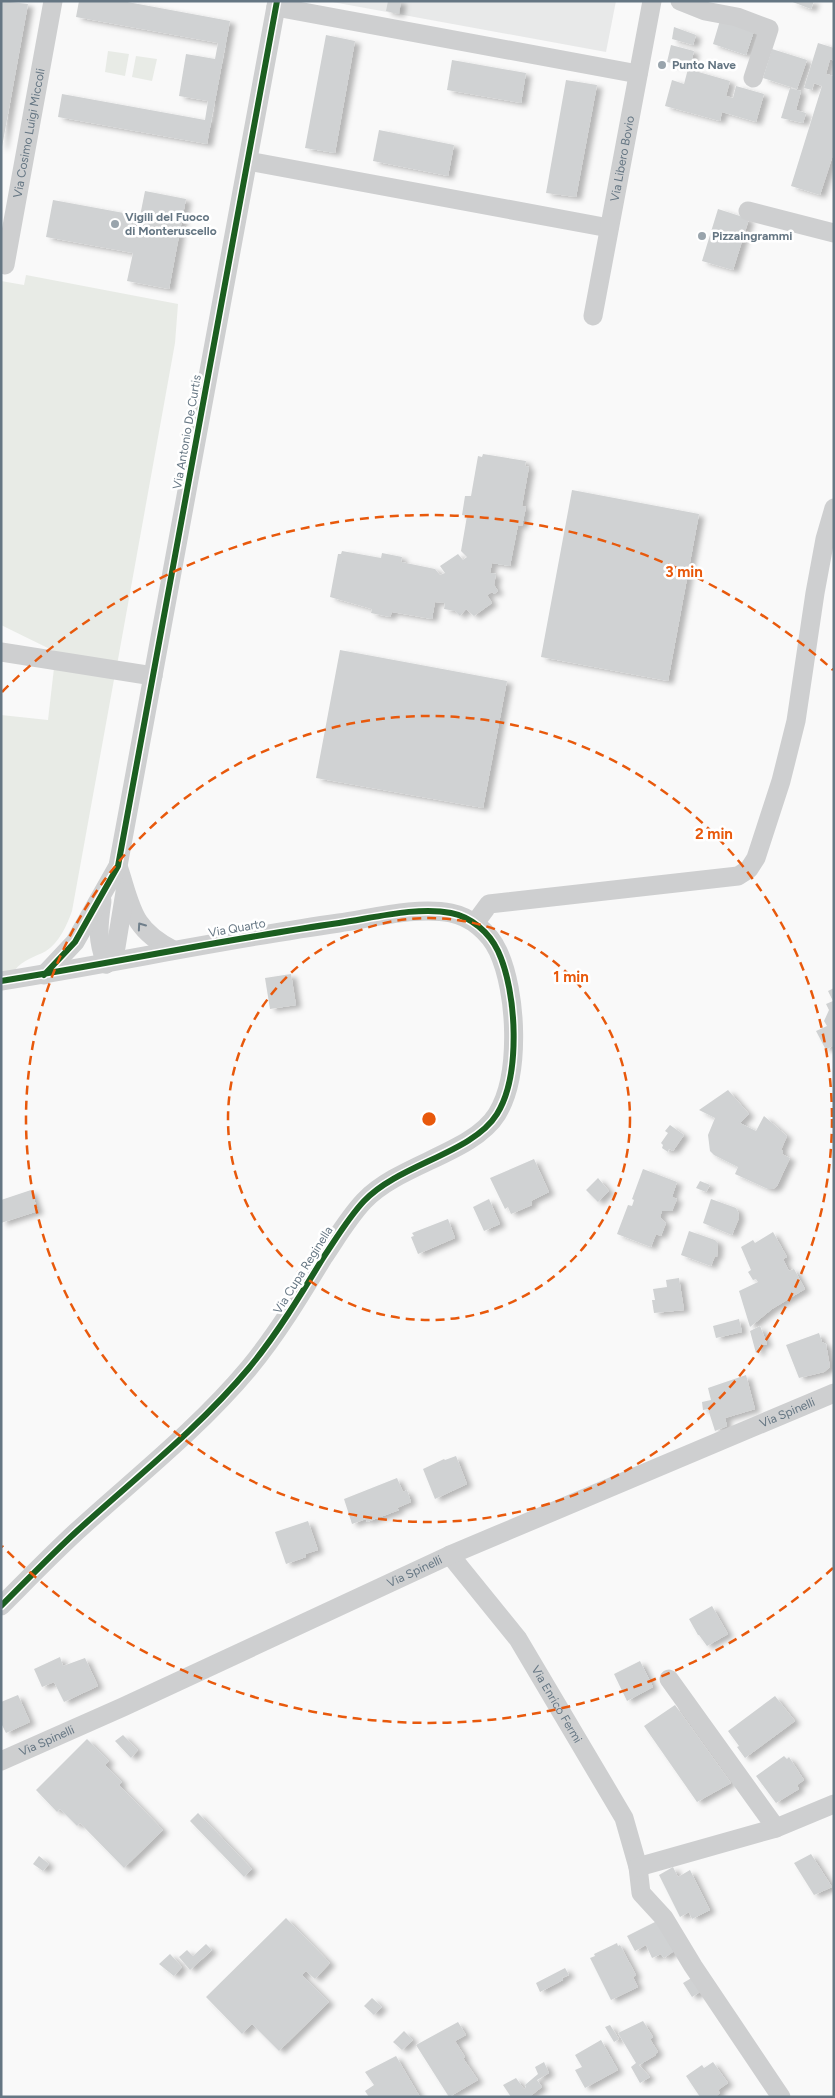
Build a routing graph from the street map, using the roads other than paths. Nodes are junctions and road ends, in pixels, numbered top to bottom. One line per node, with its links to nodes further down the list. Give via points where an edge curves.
1 (53, 1): 11 (street, Via Cosimo Luigi Miccoli)
2 (652, 1): 5 (street, Via Libero Bovio)
3 (680, 1): 6 (street, via 705,12 737,17 770,29)
4 (276, 4): 5 (street); 7 (street, Via Antonio De Curtis)
5 (638, 74): 9 (street, Via Libero Bovio)
6 (753, 78)
7 (248, 162): 9 (street); 15 (street, Via Antonio De Curtis)
8 (748, 211): 10 (street)
9 (609, 228): 12 (street, Via Libero Bovio)
10 (834, 233)
11 (5, 265)
12 (593, 316)
13 (834, 508): 19 (street, via 815,593 796,721 756,858 749,869 738,876 489,904)
14 (6, 655): 15 (street)
15 (153, 676): 16 (street, Via Antonio De Curtis)
16 (118, 866): 17 (street); 18 (street)
17 (105, 886): 21 (street, via 98,929); 22 (street, via 74,942)
18 (125, 888): 20 (street, one-way to 18, via 154,940 139,925); 21 (street, via 116,947)
19 (475, 923): 20 (street, Via Quarto, via 451,913 414,912); 26 (street, Via Cupa Reginella, via 498,951 511,999 513,1056 508,1089 498,1113 482,1133 409,1170 367,1198 336,1238 278,1329 237,1382)
20 (173, 950): 21 (street, Via Quarto)
21 (106, 964): 22 (street, Via Quarto)
22 (44, 974): 23 (street, Via Quarto)
23 (1, 982)
24 (834, 1393): 25 (street, Via Spinelli)
25 (450, 1555): 28 (street, Via Spinelli); 31 (street, Via Enrico Fermi, via 523,1647 624,1818)
26 (1, 1606)
27 (669, 1679): 30 (street)
28 (1, 1761)
29 (834, 1804): 30 (street)
30 (776, 1828): 31 (street)
31 (638, 1867): 32 (street, Via Enrico Fermi, via 641,1893 664,1918)
32 (781, 2097)

